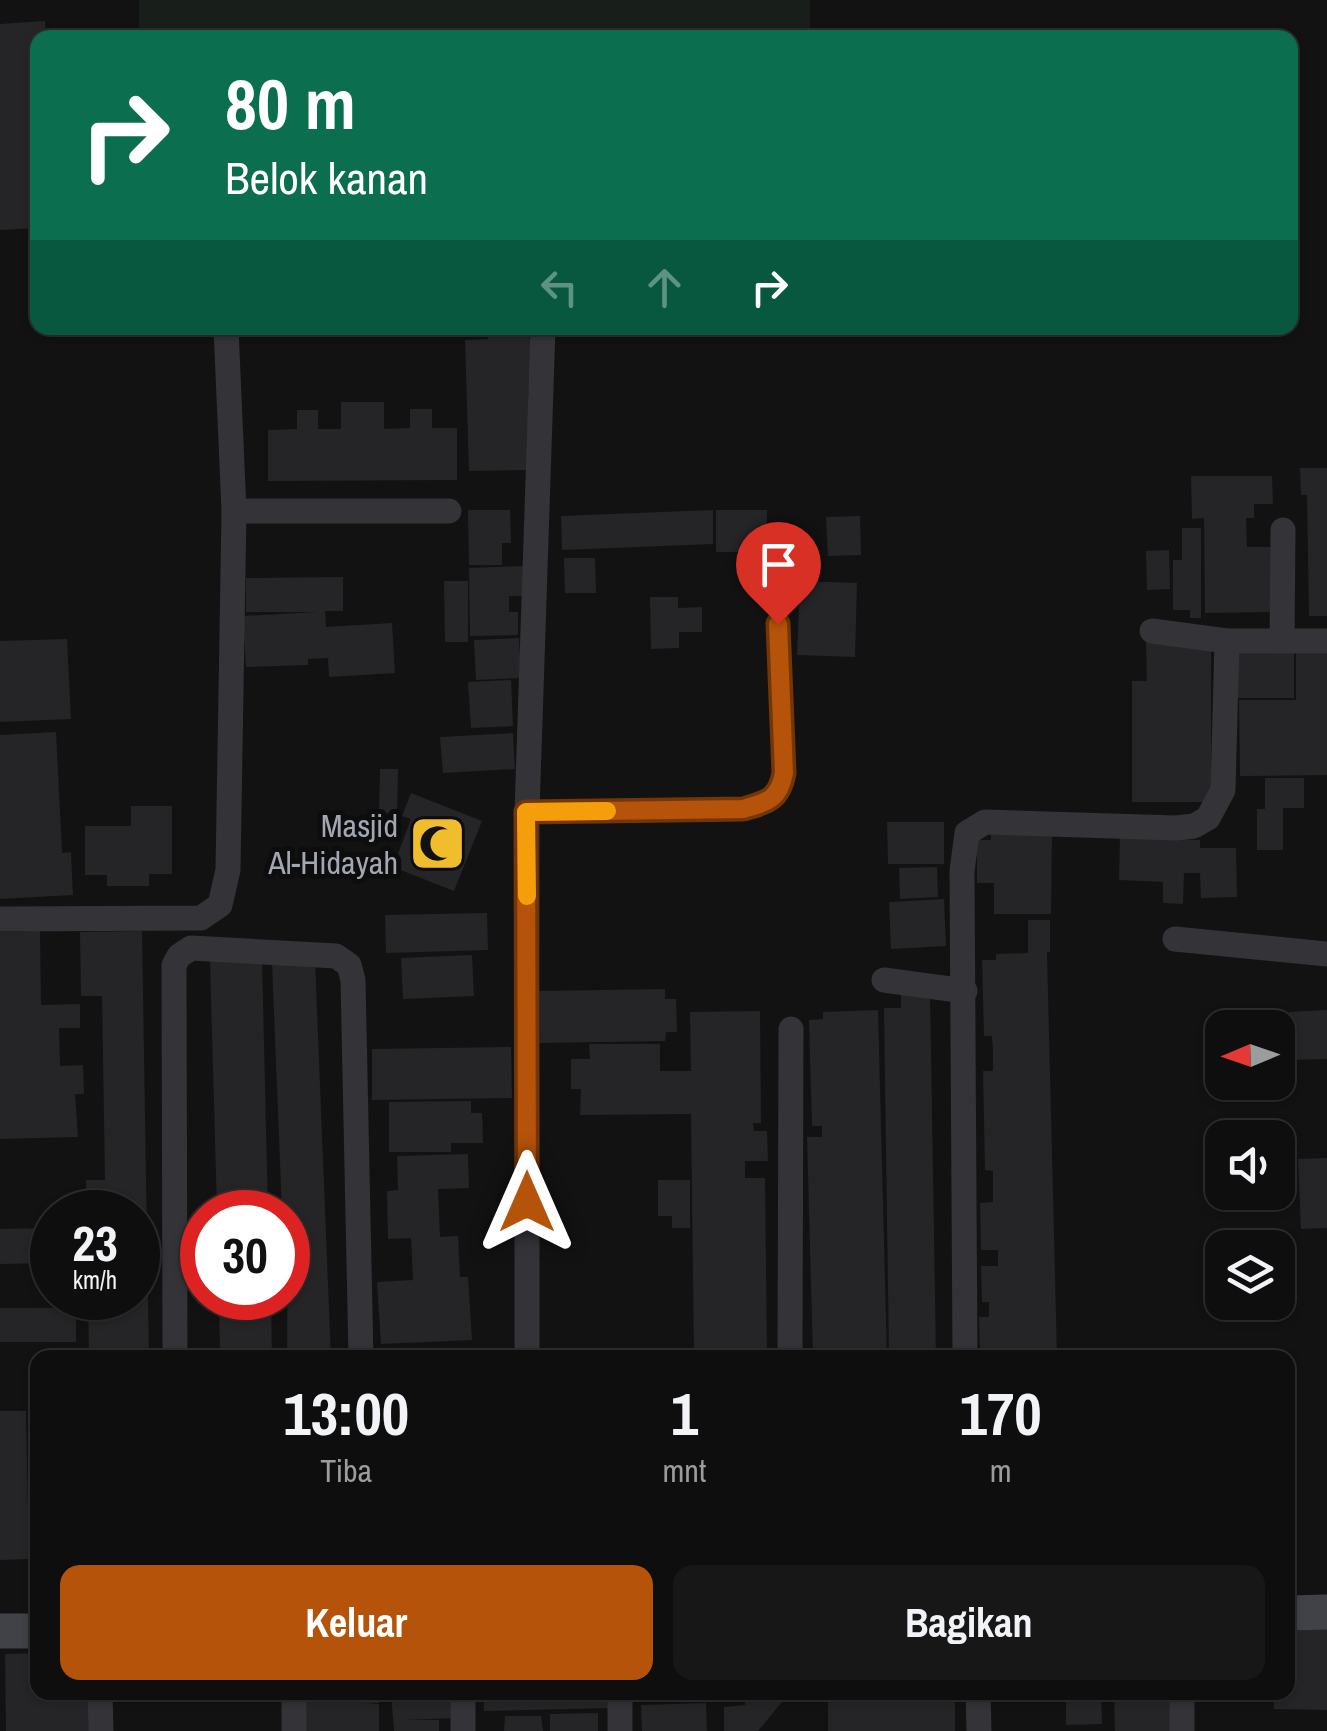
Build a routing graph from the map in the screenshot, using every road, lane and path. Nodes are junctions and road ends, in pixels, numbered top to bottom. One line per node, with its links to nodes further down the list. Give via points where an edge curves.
1 (226, 335): 3 (street)
2 (543, 335): 11 (street)
3 (234, 510): 4 (street); 12 (street, via 228,870 220,905 201,918)
4 (449, 511)
5 (1283, 530): 9 (street)
6 (778, 624): 11 (lane, via 784,773 772,798 743,809)
7 (1152, 632): 8 (street)
8 (1227, 641): 9 (street); 16 (street, via 1223,790 1208,818 1176,828 985,822 967,833)
9 (1282, 641): 10 (street)
10 (1327, 641)
11 (526, 812): 20 (street)
12 (0, 919)
13 (1174, 939): 14 (street)
14 (1327, 954)
15 (884, 980): 16 (street)
16 (964, 991): 22 (street)
17 (791, 1029): 21 (street)
18 (175, 1350): 19 (street, via 174,965 191,948 336,956 348,966)
19 (361, 1350)
20 (528, 1350)
21 (790, 1350)
22 (965, 1350)
23 (1327, 1612): 24 (street)
24 (1295, 1613)
25 (30, 1630): 26 (street)
26 (0, 1631)
27 (100, 1700): 33 (street)
28 (294, 1700): 34 (street)
29 (463, 1700): 35 (street)
30 (620, 1700): 36 (street)
31 (978, 1700): 37 (street)
32 (1182, 1700): 38 (street)
33 (102, 1731)
34 (294, 1731)
35 (463, 1731)
36 (620, 1731)
37 (978, 1731)
38 (1182, 1731)

